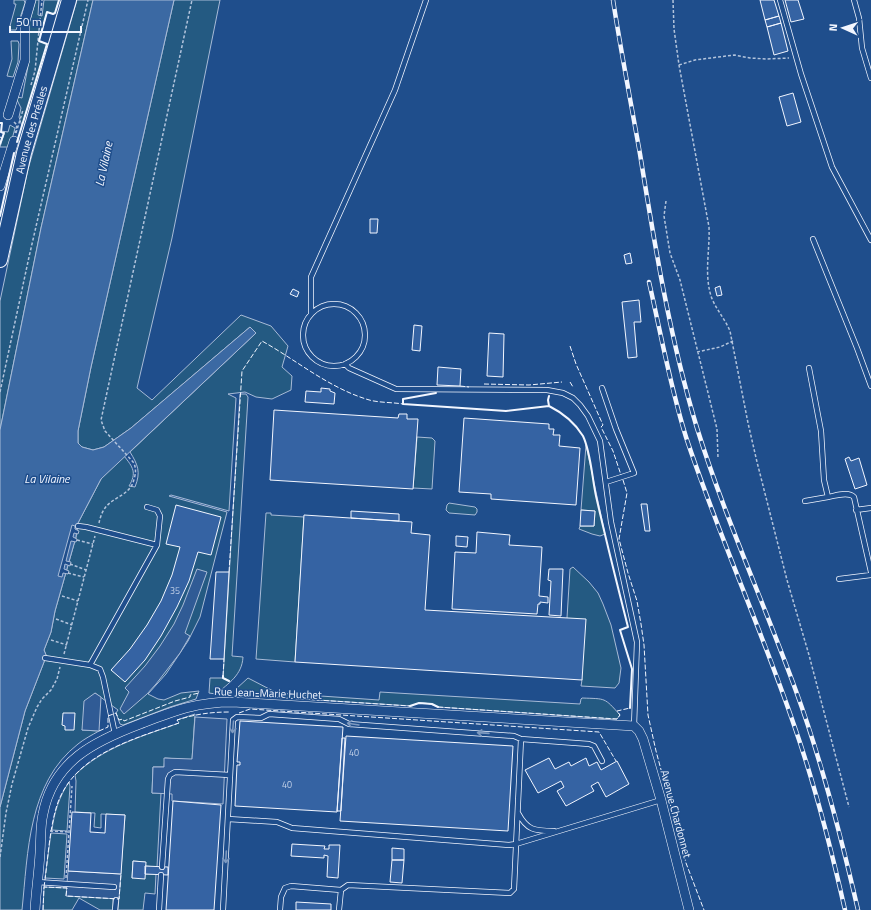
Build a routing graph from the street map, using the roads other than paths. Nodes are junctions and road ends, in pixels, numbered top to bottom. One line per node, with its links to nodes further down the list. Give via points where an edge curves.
1 (31, 0): 7 (street, via 25,21 25,60)
2 (69, 0): 12 (main road, Avenue des Préales, via 24,153)
3 (426, 0): 13 (lane, via 395,90 311,277)
4 (780, 0): 11 (lane, via 832,167)
5 (854, 0): 6 (lane, via 862,48)
6 (871, 78)
7 (8, 115)
8 (14, 141): 9 (street)
9 (0, 186)
10 (813, 239): 16 (lane)
11 (871, 240)
12 (0, 260)
13 (311, 314): 14 (lane, via 303,330 306,350 313,358 324,364); 14 (lane, via 326,304 344,305 361,319 364,340 360,351)
14 (345, 364): 18 (lane, via 396,389 547,390 563,393 580,405 596,430)
15 (809, 368): 19 (lane, via 821,431 824,480)
16 (871, 386)
17 (602, 388): 18 (lane, via 634,473)
18 (606, 482): 30 (lane, via 614,541 637,642)
19 (828, 497): 20 (lane); 23 (lane, via 851,495 854,497)
20 (804, 501)
21 (147, 507): 25 (lane, via 157,510 160,516)
22 (871, 508): 23 (lane)
23 (856, 510): 26 (lane)
24 (78, 526): 25 (lane)
25 (157, 545): 29 (lane)
26 (871, 573): 27 (lane)
27 (839, 579)
28 (45, 658): 29 (lane)
29 (90, 665): 31 (lane, via 100,669 103,677)
30 (634, 726): 31 (street, Rue Jean-Marie Huchet, via 223,702 187,707); 35 (street, Avenue Chardonnet, via 643,739)
31 (115, 734): 42 (street, Rue Jean-Marie Huchet, via 83,751 63,771 48,795 40,830)
32 (521, 739): 33 (lane, via 589,744 594,746); 34 (lane, one-way to 34, via 514,736 349,724 340,719 269,714 261,718 237,717 233,720); 36 (lane)
33 (602, 761)
34 (230, 775): 37 (lane); 40 (lane, via 175,772 170,775)
35 (661, 800): 38 (lane); 52 (street, Avenue Chardonnet)
36 (518, 812): 38 (lane, via 524,823 532,830); 39 (lane)
37 (228, 819): 39 (lane, via 277,822 292,828); 49 (lane, one-way to 49)
38 (560, 831): 39 (lane)
39 (516, 844): 44 (lane, via 514,889 510,893 348,885)
40 (162, 867)
41 (161, 875): 48 (lane)
42 (37, 882): 43 (lane); 46 (street, Rue Jean-Marie Huchet)
43 (114, 887)
44 (341, 890): 50 (lane, via 291,886 285,888); 51 (lane)
45 (116, 900): 47 (lane)
46 (35, 910)
47 (115, 910)
48 (159, 910)
49 (223, 910)
50 (280, 910)
51 (339, 910)
52 (689, 910)

